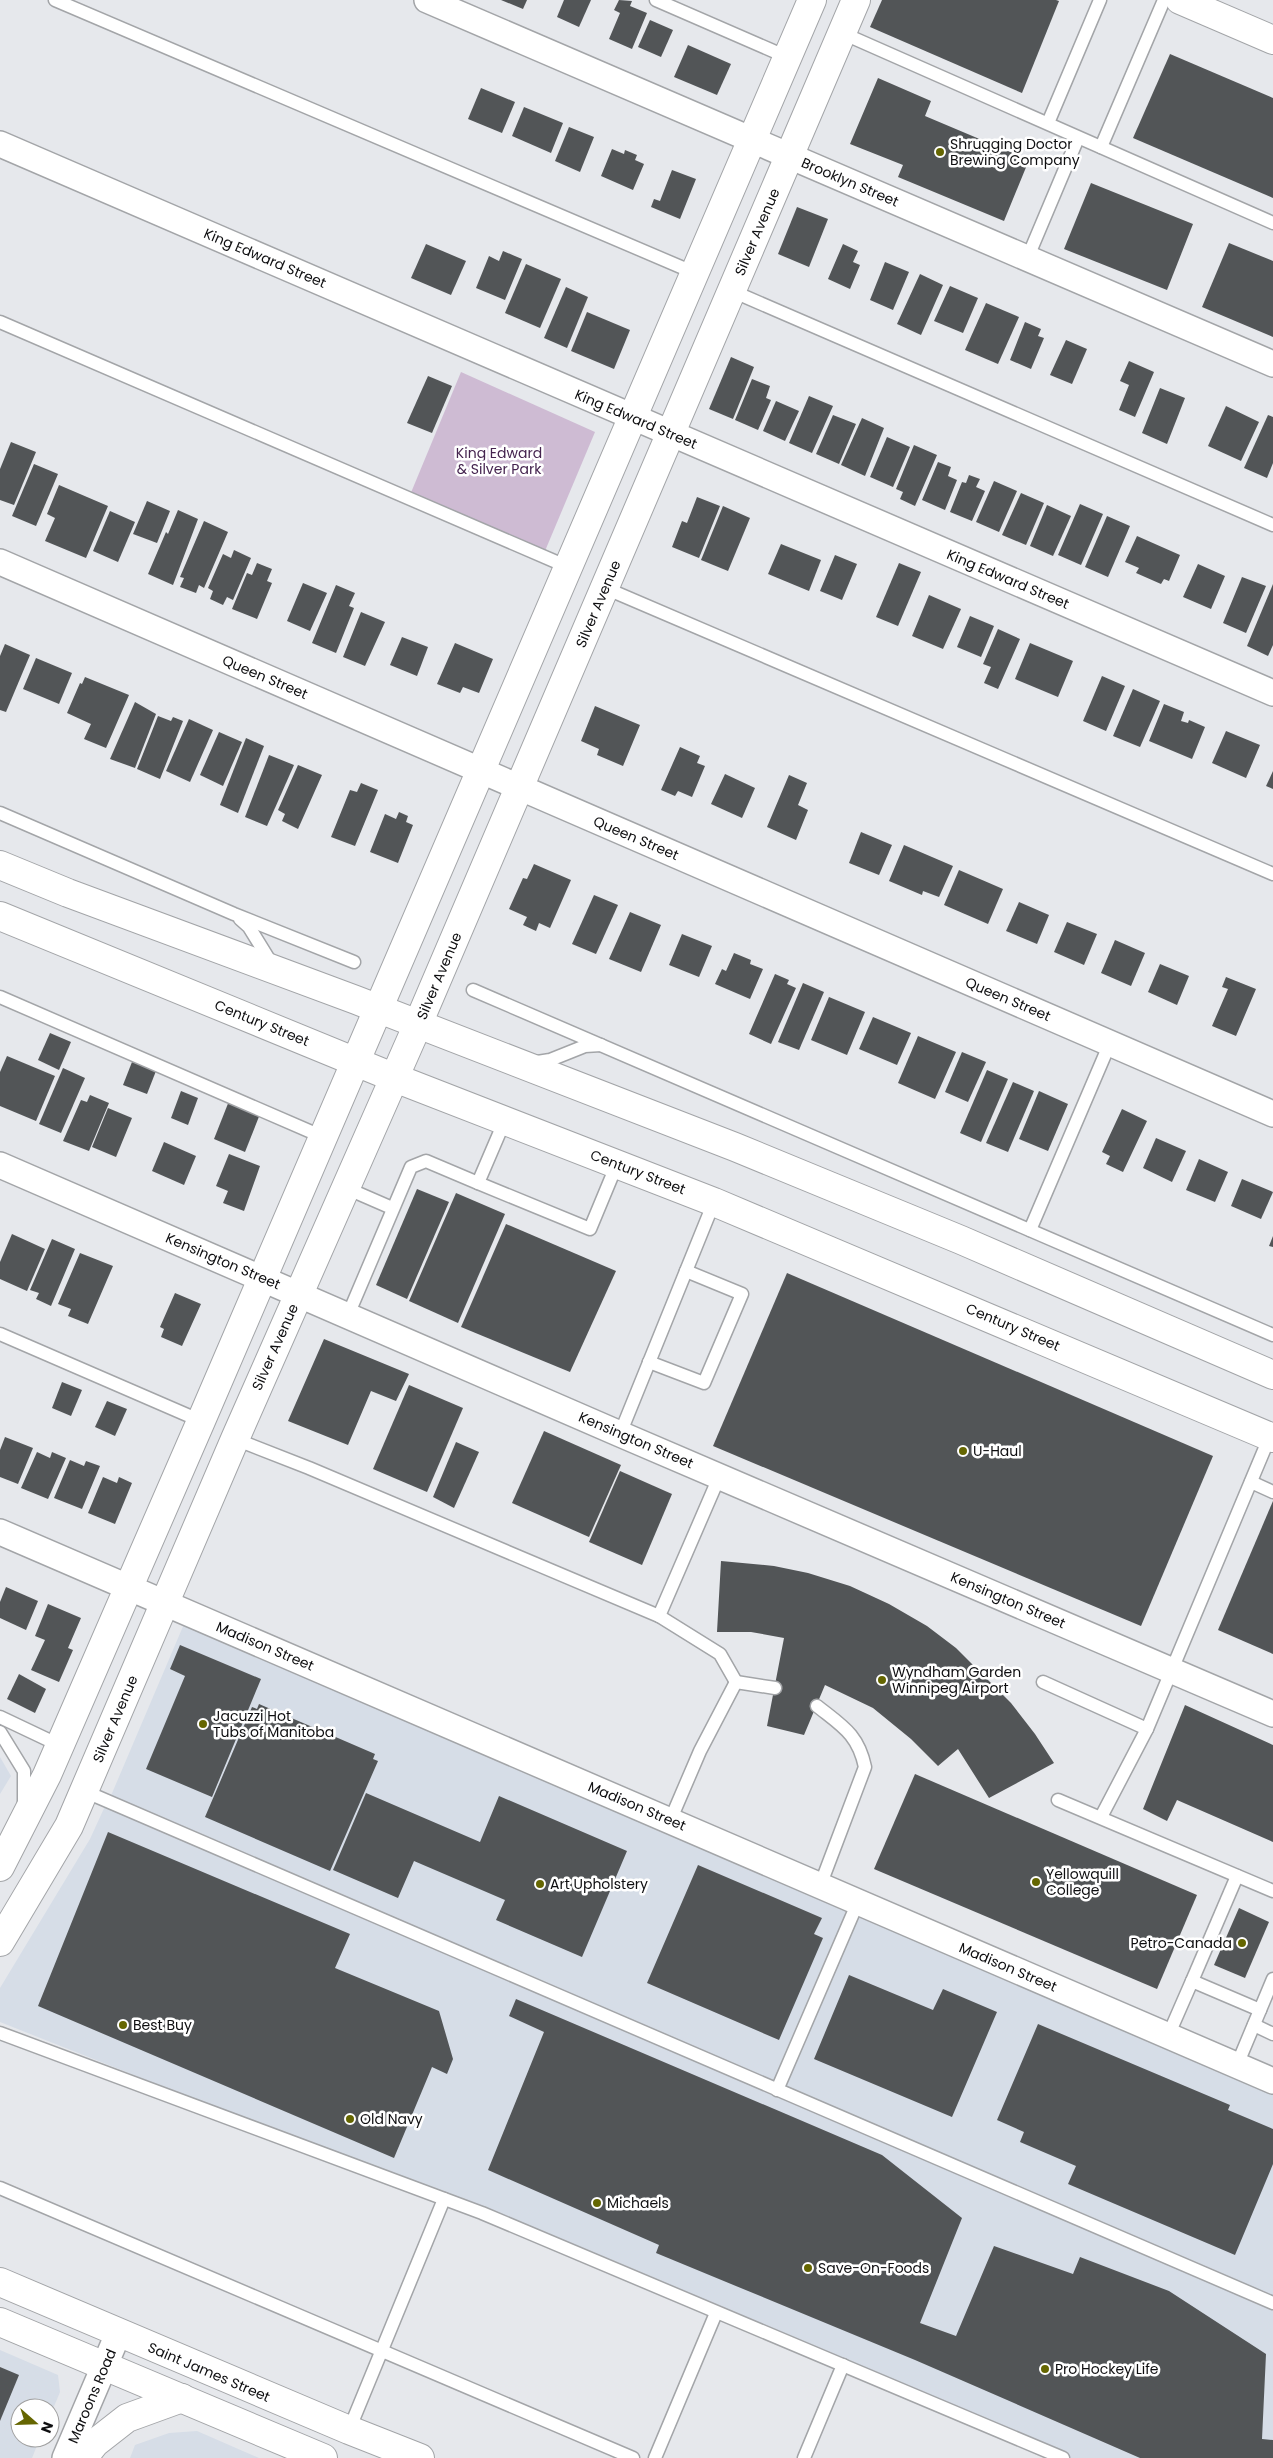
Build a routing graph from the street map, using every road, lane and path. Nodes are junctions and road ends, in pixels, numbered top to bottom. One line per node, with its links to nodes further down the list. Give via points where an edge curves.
1 (55, 0): 20 (lane)
2 (427, 0): 14 (street, Brooklyn Street)
3 (656, 0): 11 (lane)
4 (812, 0): 11 (street)
5 (856, 0): 9 (street, Silver Avenue)
6 (1100, 0): 12 (lane)
7 (1164, 0): 16 (lane)
8 (1180, 0): 10 (street)
9 (842, 33): 12 (lane); 17 (street, Silver Avenue)
10 (1273, 40)
11 (787, 57): 14 (street)
12 (1048, 123): 13 (lane)
13 (1078, 138): 16 (lane); 19 (lane)
14 (752, 140): 17 (street, Brooklyn Street); 20 (street)
15 (0, 144): 24 (street, King Edward Street)
16 (1101, 147): 18 (lane)
17 (790, 156): 19 (street, Brooklyn Street); 21 (street, Silver Avenue)
18 (1273, 222)
19 (1027, 258): 23 (street, Brooklyn Street)
20 (695, 273): 24 (street)
21 (732, 291): 25 (street, Silver Avenue); 26 (lane)
22 (0, 322): 28 (lane)
23 (1273, 364)
24 (633, 417): 25 (street, King Edward Street); 28 (street)
25 (671, 434): 29 (street, Silver Avenue); 30 (street, King Edward Street)
26 (1273, 525)
27 (0, 562): 31 (street, Queen Street)
28 (568, 567): 31 (street)
29 (605, 588): 32 (street, Silver Avenue); 35 (lane)
30 (1273, 693)
31 (481, 771): 32 (street, Queen Street); 42 (street)
32 (520, 788): 43 (street, Silver Avenue); 44 (street, Queen Street)
33 (0, 813): 36 (lane)
34 (0, 865): 39 (street)
35 (1273, 874)
36 (234, 914): 38 (lane); 39 (lane, via 249,927)
37 (0, 916): 46 (street, Century Street)
38 (354, 962)
39 (276, 970): 42 (street)
40 (472, 990): 45 (lane)
41 (0, 997): 51 (lane)
42 (378, 1008): 43 (street); 46 (street)
43 (418, 1024): 47 (street); 48 (street, Silver Avenue)
44 (1110, 1043): 49 (street, Queen Street); 58 (lane)
45 (601, 1045): 47 (lane, via 568,1051 550,1060); 58 (lane)
46 (356, 1061): 48 (street, Century Street); 51 (street)
47 (522, 1064): 66 (street, via 952,1236)
48 (396, 1078): 50 (street, Century Street); 55 (street, Silver Avenue)
49 (1273, 1114)
50 (505, 1120): 52 (street, Century Street); 54 (lane)
51 (323, 1138): 60 (street)
52 (616, 1164): 54 (lane, via 590,1229); 56 (street, Century Street)
53 (0, 1165): 60 (street, Kensington Street)
54 (478, 1183): 57 (lane, via 426,1161 411,1167)
55 (346, 1188): 57 (lane); 61 (street, Silver Avenue)
56 (714, 1202): 59 (lane); 69 (street, Century Street)
57 (392, 1208): 62 (lane)
58 (1030, 1230): 64 (lane)
59 (686, 1271): 65 (lane); 65 (lane, via 742,1294 704,1384)
60 (262, 1278): 61 (street, Kensington Street); 67 (street)
61 (299, 1293): 62 (street, Kensington Street); 70 (street, Silver Avenue)
62 (348, 1315): 68 (street, Kensington Street)
63 (0, 1334): 67 (lane)
64 (1273, 1335)
65 (649, 1362): 68 (lane)
66 (1273, 1375)
67 (201, 1421): 75 (street)
68 (620, 1434): 71 (street, Kensington Street)
69 (1271, 1437): 72 (lane)
70 (235, 1439): 76 (street, Silver Avenue); 77 (lane)
71 (720, 1475): 77 (lane); 78 (street, Kensington Street)
72 (1251, 1482): 73 (lane); 78 (lane)
73 (1273, 1492)
74 (0, 1532): 75 (street, Madison Street)
75 (128, 1588): 76 (street, Madison Street); 87 (street)
76 (165, 1603): 88 (street, Silver Avenue); 92 (street, Madison Street)
77 (659, 1616): 79 (lane, via 720,1654)
78 (1172, 1670): 83 (street, Kensington Street); 85 (lane)
79 (736, 1682): 81 (lane); 92 (lane, via 700,1751)
80 (1043, 1682): 85 (lane)
81 (775, 1688)
82 (817, 1706): 95 (lane, via 854,1736 862,1750 865,1766)
83 (1273, 1714)
84 (0, 1717): 87 (lane)
85 (1147, 1729): 90 (lane)
86 (0, 1732): 91 (lane, via 24,1771)
87 (59, 1745): 91 (street)
88 (84, 1791): 98 (street, Silver Avenue, via 69,1826); 108 (lane)
89 (1058, 1800): 90 (lane)
90 (1101, 1817): 94 (lane)
91 (24, 1821): 93 (street)
92 (670, 1821): 95 (street, Madison Street)
93 (0, 1867)
94 (1237, 1876): 96 (lane); 100 (lane)
95 (820, 1886): 97 (street, Madison Street)
96 (1273, 1891)
97 (858, 1902): 105 (street, Madison Street); 108 (lane)
98 (0, 1942)
99 (1273, 1979): 101 (lane)
100 (1192, 1981): 101 (lane); 105 (lane)
101 (1266, 2002): 102 (lane)
102 (1254, 2025): 104 (lane); 106 (lane)
103 (0, 2033): 110 (lane)
104 (1273, 2034)
105 (1168, 2036): 106 (street, Madison Street)
106 (1237, 2065): 107 (street, Madison Street)
107 (1273, 2081)
108 (778, 2090): 112 (lane)
109 (0, 2188): 116 (lane)
110 (444, 2200): 113 (lane); 116 (lane)
111 (0, 2282): 115 (street, Saint James Street)
112 (1273, 2303)
113 (716, 2313): 117 (lane); 126 (lane)
114 (0, 2322): 118 (street)
115 (118, 2334): 118 (street, Maroons Road); 120 (street, Saint James Street)
116 (382, 2351): 120 (lane); 125 (lane)
117 (842, 2365): 127 (lane); 128 (lane)
118 (104, 2366): 119 (street); 121 (street, Maroons Road)
119 (182, 2398): 122 (street, via 127,2418 95,2442); 123 (street)
120 (349, 2430): 124 (street, Saint James Street)
121 (65, 2458)
122 (83, 2458)
123 (323, 2458)
124 (420, 2458)
125 (633, 2458)
126 (655, 2458)
127 (804, 2458)
128 (1063, 2458)

